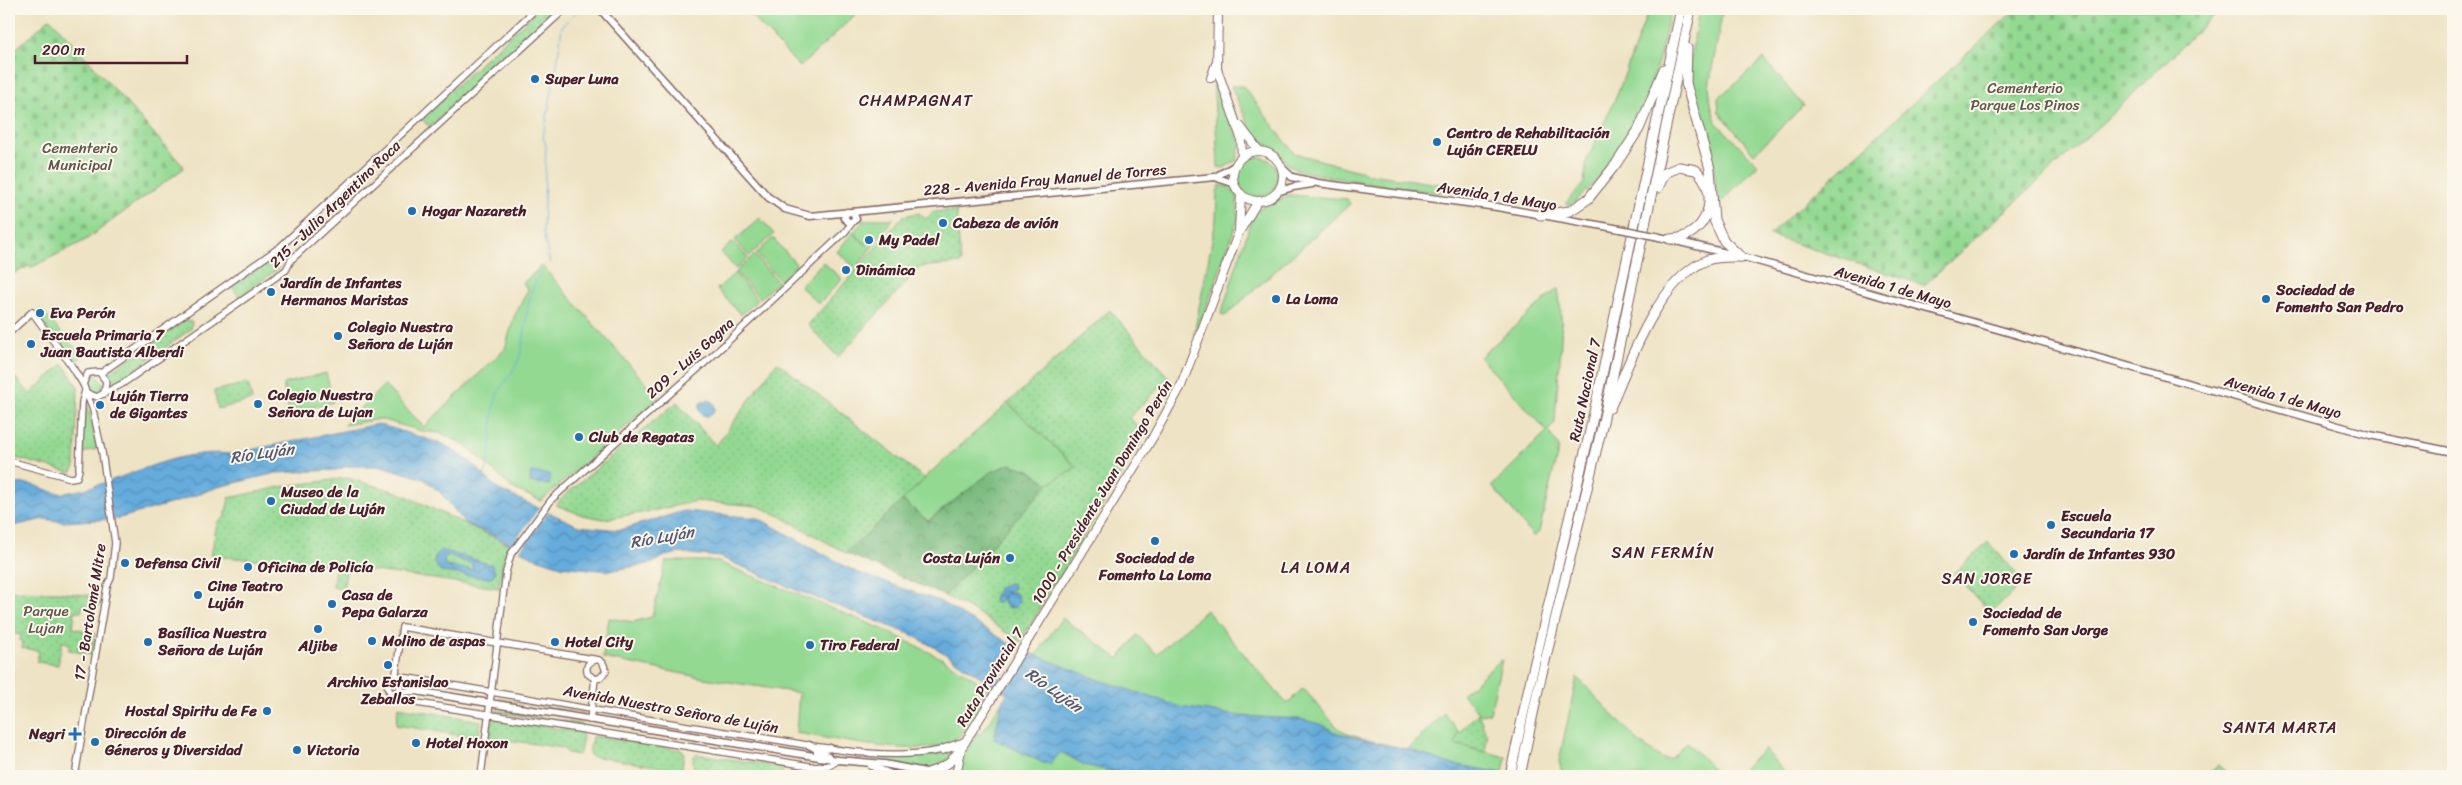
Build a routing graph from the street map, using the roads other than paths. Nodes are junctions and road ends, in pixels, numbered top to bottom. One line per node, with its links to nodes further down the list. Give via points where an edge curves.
1 (536, 9): 30 (street, 215 - Julio Argentino Roca, via 280,247)
2 (565, 9): 32 (street, 215 - Julio Argentino Roca, via 298,254 286,270)
3 (600, 9): 23 (main road, 228 - Avenida Fray Manuel de Torres, via 774,202 801,215)
4 (1218, 9): 7 (main road)
5 (1687, 10): 6 (highway, Ruta Nacional 7); 20 (highway, Ruta Nacional 7); 28 (highway, via 1686,84 1710,169 1714,220 1724,242)
6 (1677, 28): 24 (highway, via 1646,116 1616,164 1578,208); 64 (highway, Ruta Nacional 7, via 1590,432)
7 (1218, 60): 8 (main road); 9 (main road, via 1219,77)
8 (1212, 78)
9 (1235, 120): 10 (main road); 11 (main road, via 1241,138)
10 (1259, 152): 11 (main road); 13 (main road, via 1270,155)
11 (1242, 157): 12 (main road)
12 (1236, 165): 14 (main road, 228 - Avenida Fray Manuel de Torres); 16 (main road)
13 (1281, 167): 15 (main road, Avenida 1 de Mayo, via 1292,176); 17 (main road, via 1282,180)
14 (1215, 177): 16 (main road, 228 - Avenida Fray Manuel de Torres); 21 (main road, 228 - Avenida Fray Manuel de Torres)
15 (1318, 183): 17 (main road, Avenida 1 de Mayo); 24 (main road, Avenida 1 de Mayo)
16 (1235, 184): 18 (main road)
17 (1277, 192): 19 (main road)
18 (1241, 194): 19 (main road); 26 (main road)
19 (1258, 201): 26 (main road)
20 (1650, 206): 27 (highway, via 1668,171 1687,167 1701,174 1707,190 1702,225 1688,236); 34 (highway, Ruta Nacional 7)
21 (878, 209): 22 (main road, 228 - Avenida Fray Manuel de Torres); 25 (main road, 228 - Avenida Fray Manuel de Torres)
22 (850, 212): 23 (main road, 228 - Avenida Fray Manuel de Torres); 25 (main road); 25 (main road, via 856,217)
23 (833, 214): 25 (main road, 228 - Avenida Fray Manuel de Torres)
24 (1540, 215): 27 (main road, Avenida 1 de Mayo, bridge)
25 (849, 221): 38 (street, 209 - Luis Gogna, via 844,233 552,500 510,558)
26 (1238, 234): 37 (main road, 1000 - Presidente Juan Domingo Perón, via 1181,386)
27 (1670, 239): 28 (main road, Avenida 1 de Mayo)
28 (1742, 257): 34 (highway, via 1716,258 1702,263 1672,290 1637,342); 35 (main road, Avenida 1 de Mayo, via 2370,435)
29 (9, 334): 31 (street, 17 - Bartolomé Mitre, via 32,312)
30 (101, 373): 31 (street, via 88,373); 32 (street, via 106,381)
31 (85, 389): 32 (street, via 93,397); 33 (street, 17 - Bartolomé Mitre); 36 (street, via 77,477)
32 (103, 395): 33 (street, 215 - Julio Argentino Roca)
33 (92, 410): 59 (street, 17 - Bartolomé Mitre, via 102,452 115,543)
34 (1601, 431): 65 (highway, Ruta Nacional 7)
35 (2453, 452)
36 (9, 461)
37 (1040, 622): 49 (main road, Ruta Provincial 7)
38 (498, 643): 39 (street); 41 (street, via 402,627); 43 (street)
39 (595, 660): 40 (street, via 586,668); 40 (street, via 601,661 605,667 604,676)
40 (595, 679): 46 (street)
41 (396, 681): 42 (main road, Avenida Nuestra Señora de Luján); 43 (street, Avenida Nuestra Señora de Luján); 44 (main road); 44 (main road, via 389,686)
42 (416, 691): 44 (main road, Avenida Nuestra Señora de Luján); 45 (main road, Avenida Nuestra Señora de Luján)
43 (492, 691): 45 (street); 46 (street, Avenida Nuestra Señora de Luján)
44 (394, 694): 47 (street, Avenida Nuestra Señora de Luján)
45 (490, 703): 47 (street); 48 (main road, Avenida Nuestra Señora de Luján)
46 (591, 709): 48 (street); 50 (street, Avenida Nuestra Señora de Luján)
47 (489, 714): 55 (street, Avenida Nuestra Señora de Luján, via 816,768); 60 (street)
48 (590, 720): 54 (main road, Avenida Nuestra Señora de Luján)
49 (964, 744): 52 (main road); 57 (main road, Ruta Provincial 7, via 949,763); 63 (main road, Ruta Provincial 7)
50 (808, 745): 51 (street, Avenida Nuestra Señora de Luján); 53 (main road)
51 (830, 748): 52 (street, Avenida Nuestra Señora de Luján, via 889,754); 53 (main road)
52 (942, 750)
53 (819, 752): 54 (main road); 55 (main road)
54 (806, 755): 55 (main road, Avenida Nuestra Señora de Luján)
55 (838, 760): 56 (main road, Avenida Nuestra Señora de Luján)
56 (865, 764): 58 (main road, Avenida Nuestra Señora de Luján, via 884,764); 61 (main road, Avenida Nuestra Señora de Luján)
57 (935, 770): 58 (main road); 62 (main road)
58 (921, 774)
59 (76, 776)
60 (481, 776)
61 (896, 776)
62 (950, 776)
63 (956, 776)
64 (1510, 776)
65 (1520, 776)

